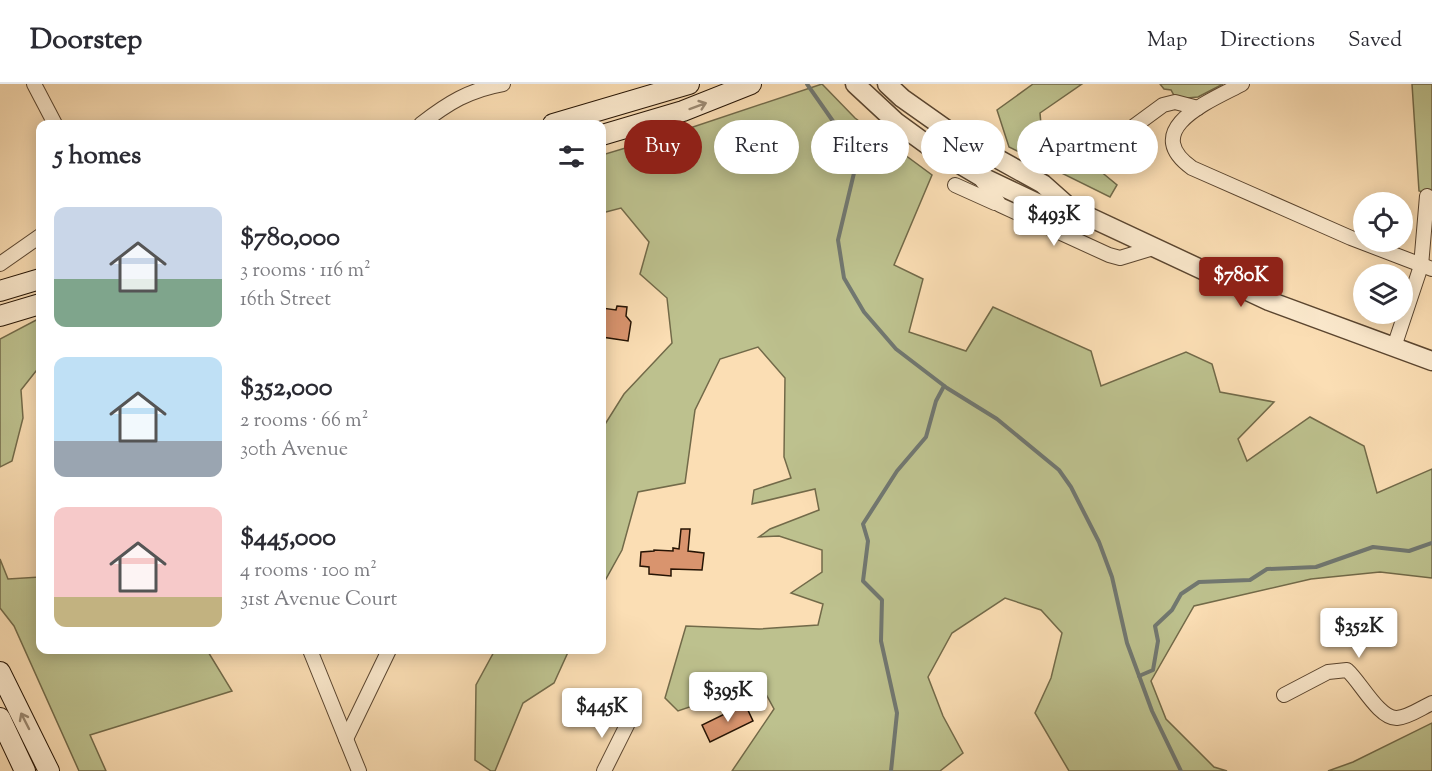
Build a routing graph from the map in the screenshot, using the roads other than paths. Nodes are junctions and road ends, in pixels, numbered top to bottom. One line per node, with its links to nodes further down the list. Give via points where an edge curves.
1 (34, 84): 9 (street)
2 (503, 84): 10 (street, via 464,95)
3 (689, 84): 11 (main road)
4 (751, 84): 13 (main road, one-way to 4, via 682,111)
5 (855, 84): 14 (street, via 896,122)
6 (888, 84): 18 (street, via 953,134 1043,184)
7 (1242, 84): 8 (street)
8 (1198, 108): 12 (street, via 1175,102 1163,105); 22 (street, via 1186,115 1173,134 1179,158 1192,168)
9 (53, 120)
10 (427, 120)
11 (567, 120)
12 (1143, 120)
13 (606, 134)
14 (978, 175): 17 (street); 18 (street, via 1037,203)
15 (955, 185): 17 (street)
16 (1427, 196): 22 (street)
17 (1000, 205): 20 (street, via 1109,255 1120,258)
18 (1070, 208): 20 (street)
19 (36, 239): 21 (street)
20 (1153, 248): 27 (street, via 1269,301)
21 (0, 264)
22 (1426, 268): 27 (street)
23 (36, 280): 24 (main road)
24 (0, 291)
25 (36, 305): 26 (main road)
26 (0, 316)
27 (1394, 347): 28 (street)
28 (1432, 361)
29 (312, 654): 36 (street)
30 (386, 654): 36 (street)
31 (0, 672): 38 (main road, one-way to 31)
32 (1284, 695): 33 (street, via 1328,672 1347,670 1391,717 1407,715)
33 (1432, 703)
34 (0, 718): 37 (main road)
35 (629, 721): 40 (street)
36 (345, 739): 39 (street)
37 (25, 771)
38 (49, 771)
39 (359, 771)
40 (604, 771)

